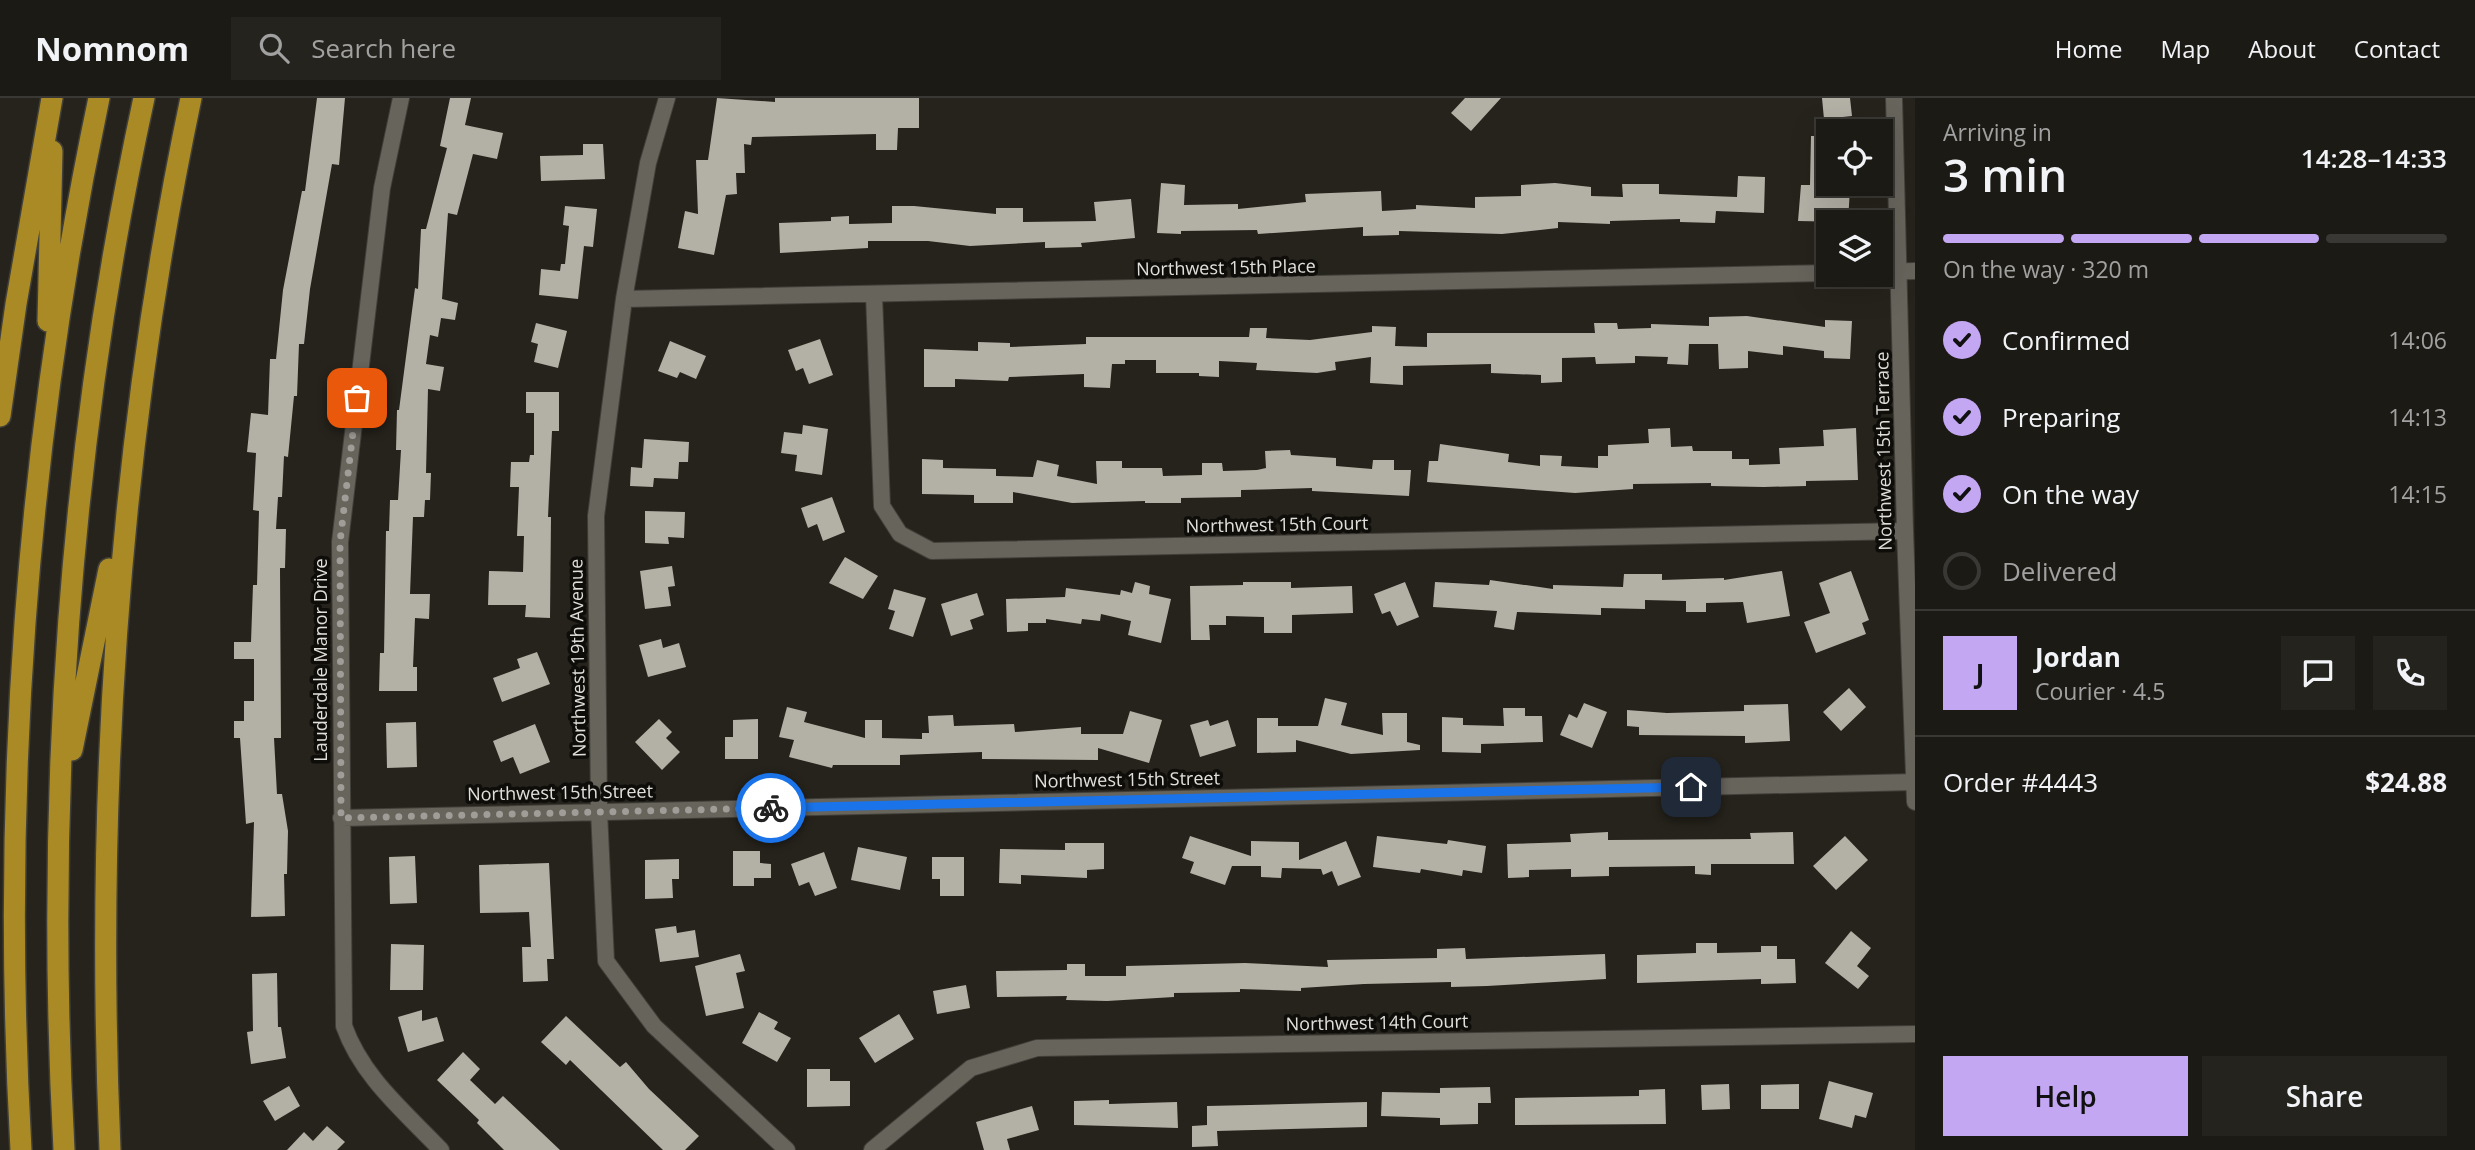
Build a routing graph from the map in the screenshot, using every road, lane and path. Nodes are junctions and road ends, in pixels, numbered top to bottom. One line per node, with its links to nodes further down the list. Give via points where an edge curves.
1 (52, 98): 12 (highway); 13 (highway)
2 (99, 98): 13 (highway)
3 (144, 98): 19 (highway, via 111,269 88,435 71,601)
4 (191, 98): 14 (highway, via 161,258)
5 (401, 98): 20 (street, Lauderdale Manor Drive, via 382,188 340,542)
6 (667, 98): 11 (street, Northwest 19th Avenue, via 648,163)
7 (1894, 98): 8 (street, Northwest 15th Terrace)
8 (1908, 271): 15 (street, Northwest 15th Terrace)
9 (1816, 273): 10 (street, Northwest 15th Place)
10 (874, 295): 11 (street, Northwest 15th Place); 15 (street, Northwest 15th Court, via 882,506 900,534 932,551)
11 (624, 299): 18 (street, Northwest 19th Avenue, via 596,516)
12 (0, 415)
13 (46, 415): 22 (highway, via 31,554 17,769 13,909)
14 (131, 464): 19 (highway); 24 (highway, via 112,675 106,815)
15 (1905, 531): 16 (street, Northwest 15th Terrace)
16 (1915, 782): 17 (street, Northwest 15th Terrace); 18 (street, Northwest 15th Street)
17 (1915, 802)
18 (599, 811): 20 (street, Northwest 15th Street); 26 (street, Northwest 19th Avenue, via 606,961 654,1026)
19 (59, 813): 23 (highway)
20 (341, 818): 25 (street, Lauderdale Manor Drive, via 344,1026 353,1051 378,1085)
21 (1915, 1034): 27 (street, Northwest 14th Court, via 1037,1048 971,1068)
22 (21, 1150)
23 (64, 1150)
24 (110, 1150)
25 (441, 1150)
26 (787, 1150)
27 (872, 1150)

